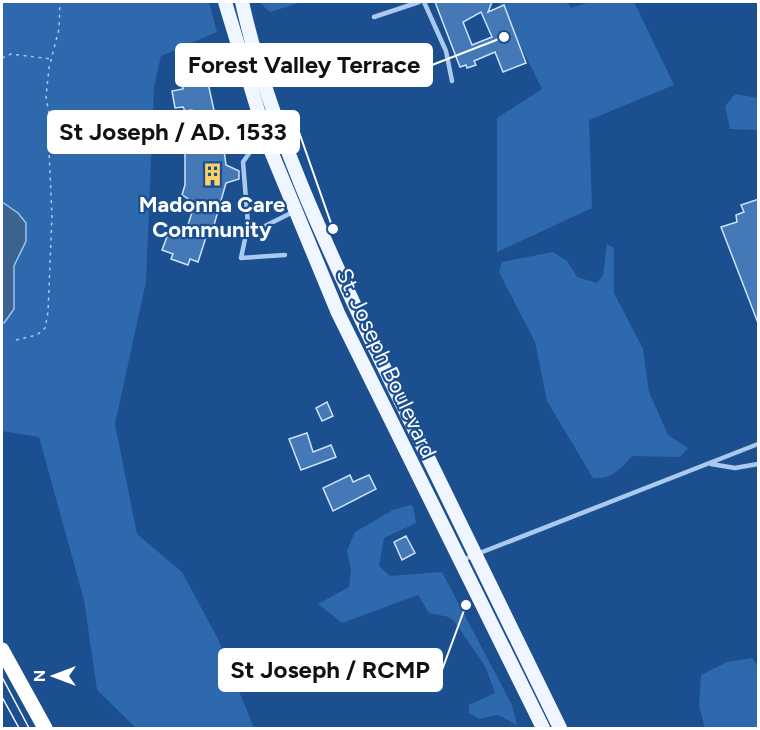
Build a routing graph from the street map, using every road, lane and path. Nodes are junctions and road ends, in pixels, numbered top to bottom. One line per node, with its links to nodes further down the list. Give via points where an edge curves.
1 (60, 2): 8 (path, via 60,29)
2 (225, 2): 10 (main road, St. Joseph Boulevard)
3 (242, 2): 11 (main road, St. Joseph Boulevard, via 277,119)
4 (419, 2): 6 (lane)
5 (424, 2): 9 (lane, via 446,51)
6 (374, 17)
7 (2, 58): 8 (path, via 11,54)
8 (52, 59): 15 (path, via 46,97 52,130 48,312 45,328 37,335)
9 (452, 81)
10 (267, 144): 12 (main road, St. Joseph Boulevard); 13 (lane, via 250,152 243,162)
11 (310, 203): 12 (main road); 16 (main road, St. Joseph Boulevard)
12 (295, 211): 13 (lane, via 261,228); 17 (main road, St. Joseph Boulevard)
13 (248, 225): 14 (lane, via 241,258)
14 (285, 255)
15 (16, 340)
16 (408, 418): 17 (main road); 21 (main road, St. Joseph Boulevard)
17 (393, 427): 22 (main road, St. Joseph Boulevard)
18 (759, 444): 19 (lane)
19 (709, 464): 20 (lane, via 735,468); 21 (lane)
20 (759, 464)
21 (475, 554): 22 (lane); 26 (main road, St. Joseph Boulevard)
22 (460, 561): 25 (main road, St. Joseph Boulevard)
23 (2, 650): 24 (highway)
24 (45, 729)
25 (543, 729)
26 (560, 729)

